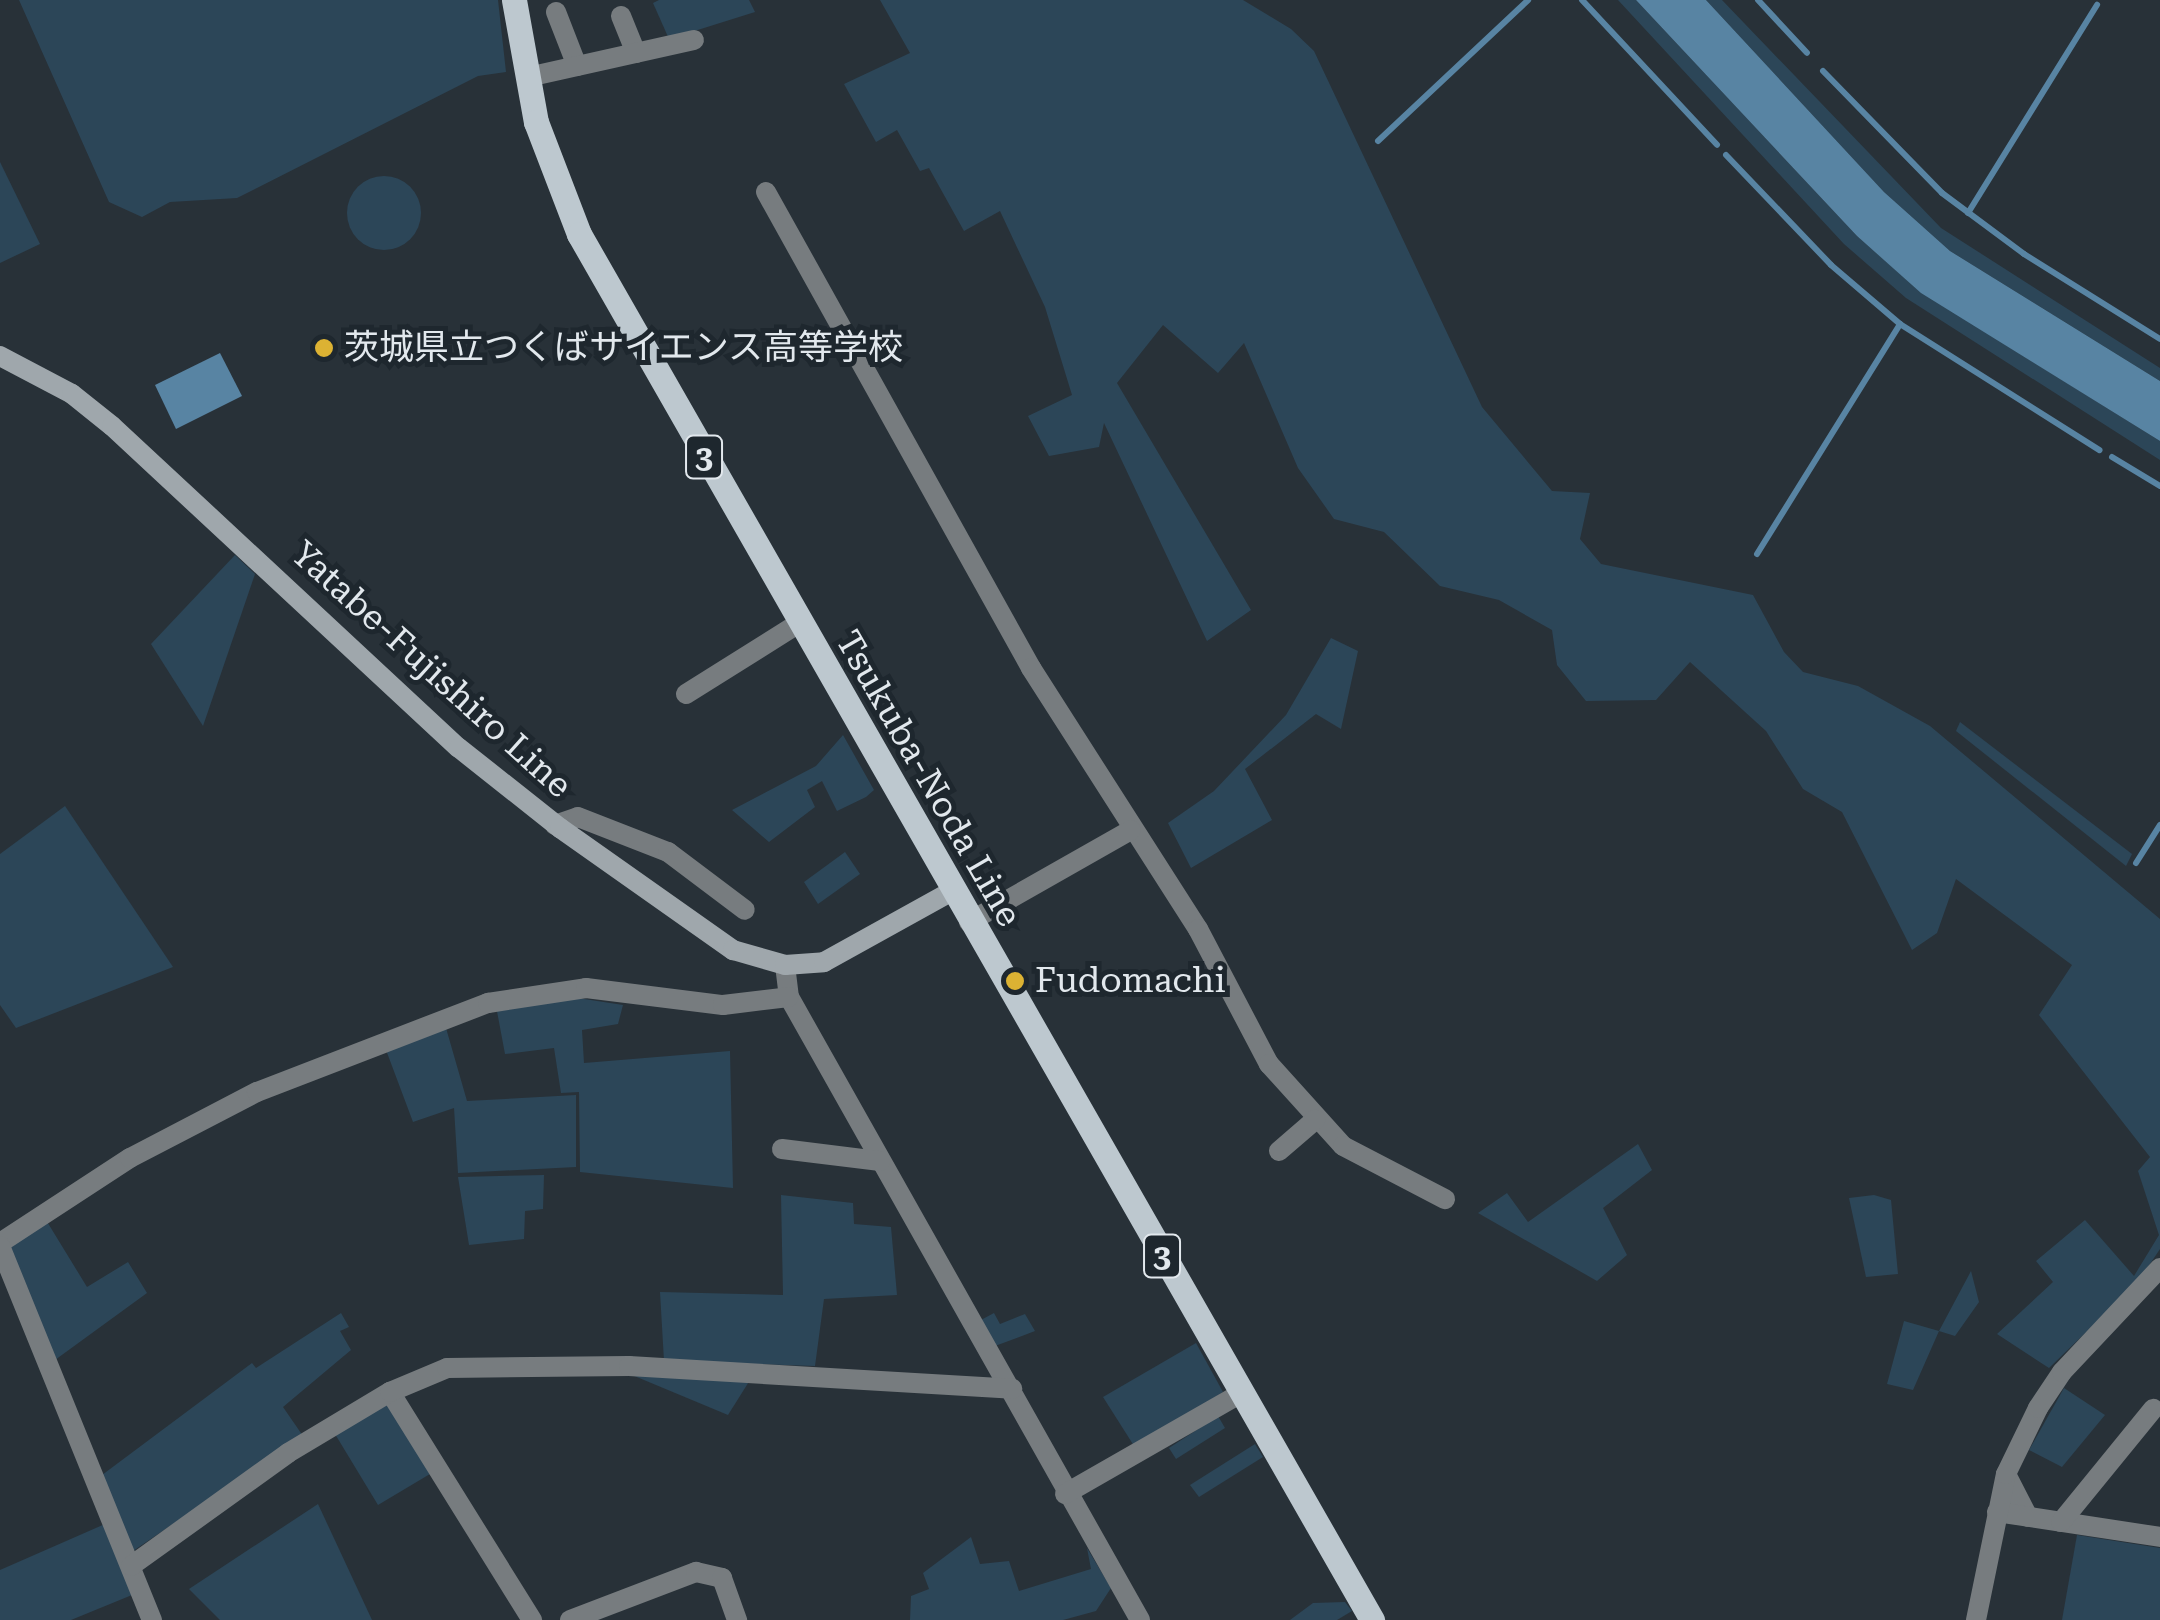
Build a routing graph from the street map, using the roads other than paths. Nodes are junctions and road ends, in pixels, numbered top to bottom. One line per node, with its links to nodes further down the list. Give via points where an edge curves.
1 (514, 0): 7 (main road, Tsukuba-Noda Line / 3)
2 (556, 12): 6 (street)
3 (621, 16): 5 (street)
4 (694, 40): 5 (street)
5 (636, 53): 6 (street)
6 (577, 66): 7 (street)
7 (528, 77): 10 (main road, Tsukuba-Noda Line / 3, via 552,174 579,234)
8 (766, 192): 13 (street, via 1030,668)
9 (0, 356): 12 (main road, Yatabe-Fujishiro Line, via 72,394 112,426 459,748)
10 (799, 623): 11 (street); 14 (main road, Tsukuba-Noda Line / 3)
11 (686, 694)
12 (555, 825): 15 (street, via 578,817 668,852); 17 (main road, Yatabe-Fujishiro Line, via 733,950)
13 (1131, 830): 16 (street); 19 (street, via 1198,929 1269,1064)
14 (952, 891): 16 (main road, Tsukuba-Noda Line / 3); 17 (main road, Yatabe-Fujishiro Line, via 845,955)
15 (744, 910)
16 (969, 922): 28 (main road, Tsukuba-Noda Line / 3)
17 (784, 964): 18 (street)
18 (789, 997): 22 (street); 24 (street, via 723,1006 586,988 488,1004 257,1092 130,1158)
19 (1315, 1120): 21 (street); 23 (street, via 1365,1160)
20 (782, 1150): 22 (street)
21 (1279, 1151)
22 (880, 1161): 26 (street)
23 (1446, 1200)
24 (0, 1244): 36 (street)
25 (2160, 1268): 30 (street, via 2062,1372)
26 (1012, 1389): 27 (street, via 822,1374 492,1364 448,1368); 31 (street)
27 (390, 1392): 36 (street, via 288,1453); 38 (street)
28 (1241, 1393): 31 (street); 42 (main road, Tsukuba-Noda Line / 3)
29 (2154, 1409): 34 (street)
30 (2006, 1474): 32 (street); 33 (street)
31 (1065, 1494): 41 (street)
32 (1997, 1512): 33 (street); 43 (street)
33 (2028, 1517): 34 (street)
34 (2062, 1522): 35 (street)
35 (2160, 1537)
36 (132, 1566): 37 (street)
37 (152, 1620)
38 (532, 1620)
39 (570, 1620): 40 (street, via 696,1572 722,1578)
40 (737, 1620)
41 (1140, 1620)
42 (1372, 1620)
43 (1976, 1620)

